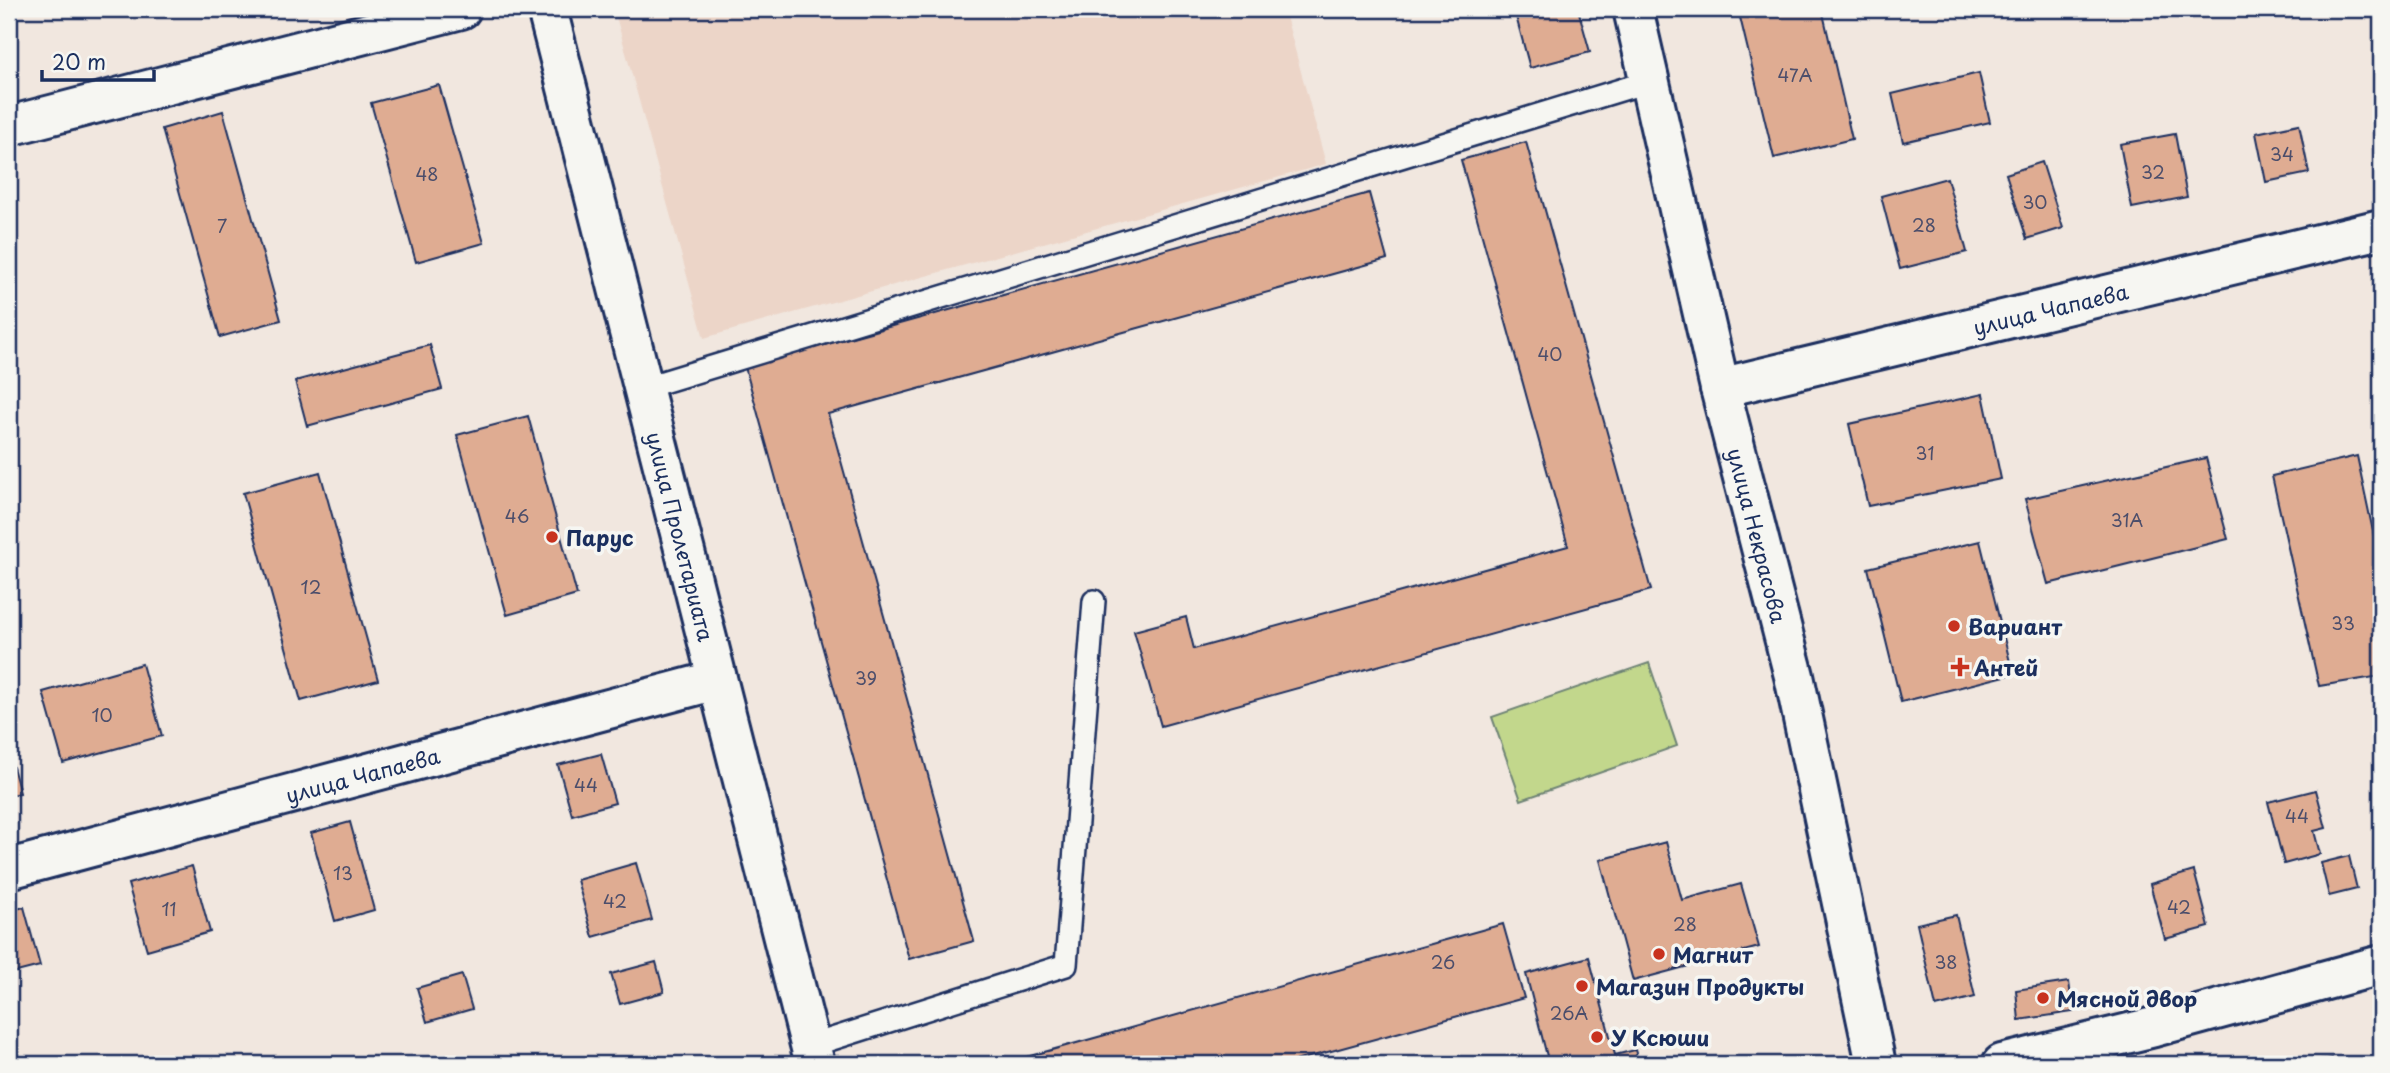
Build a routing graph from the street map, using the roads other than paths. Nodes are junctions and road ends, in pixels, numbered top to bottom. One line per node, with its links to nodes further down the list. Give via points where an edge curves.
1 (461, 9): 5 (street)
2 (547, 9): 7 (street, улица Пролетариата)
3 (1633, 9): 4 (street, улица Некрасова)
4 (1650, 81): 7 (lane); 8 (street, улица Некрасова)
5 (9, 126)
6 (2381, 229): 8 (street, улица Чапаева)
7 (643, 388): 10 (street, улица Пролетариата)
8 (1720, 388): 14 (street, улица Некрасова, via 1794,676)
9 (1094, 600): 13 (lane, via 1066,965)
10 (718, 680): 11 (street, улица Чапаева); 13 (street, улица Пролетариата)
11 (9, 869)
12 (2381, 965): 15 (street)
13 (813, 1055)
14 (1876, 1064)
15 (2002, 1064)

